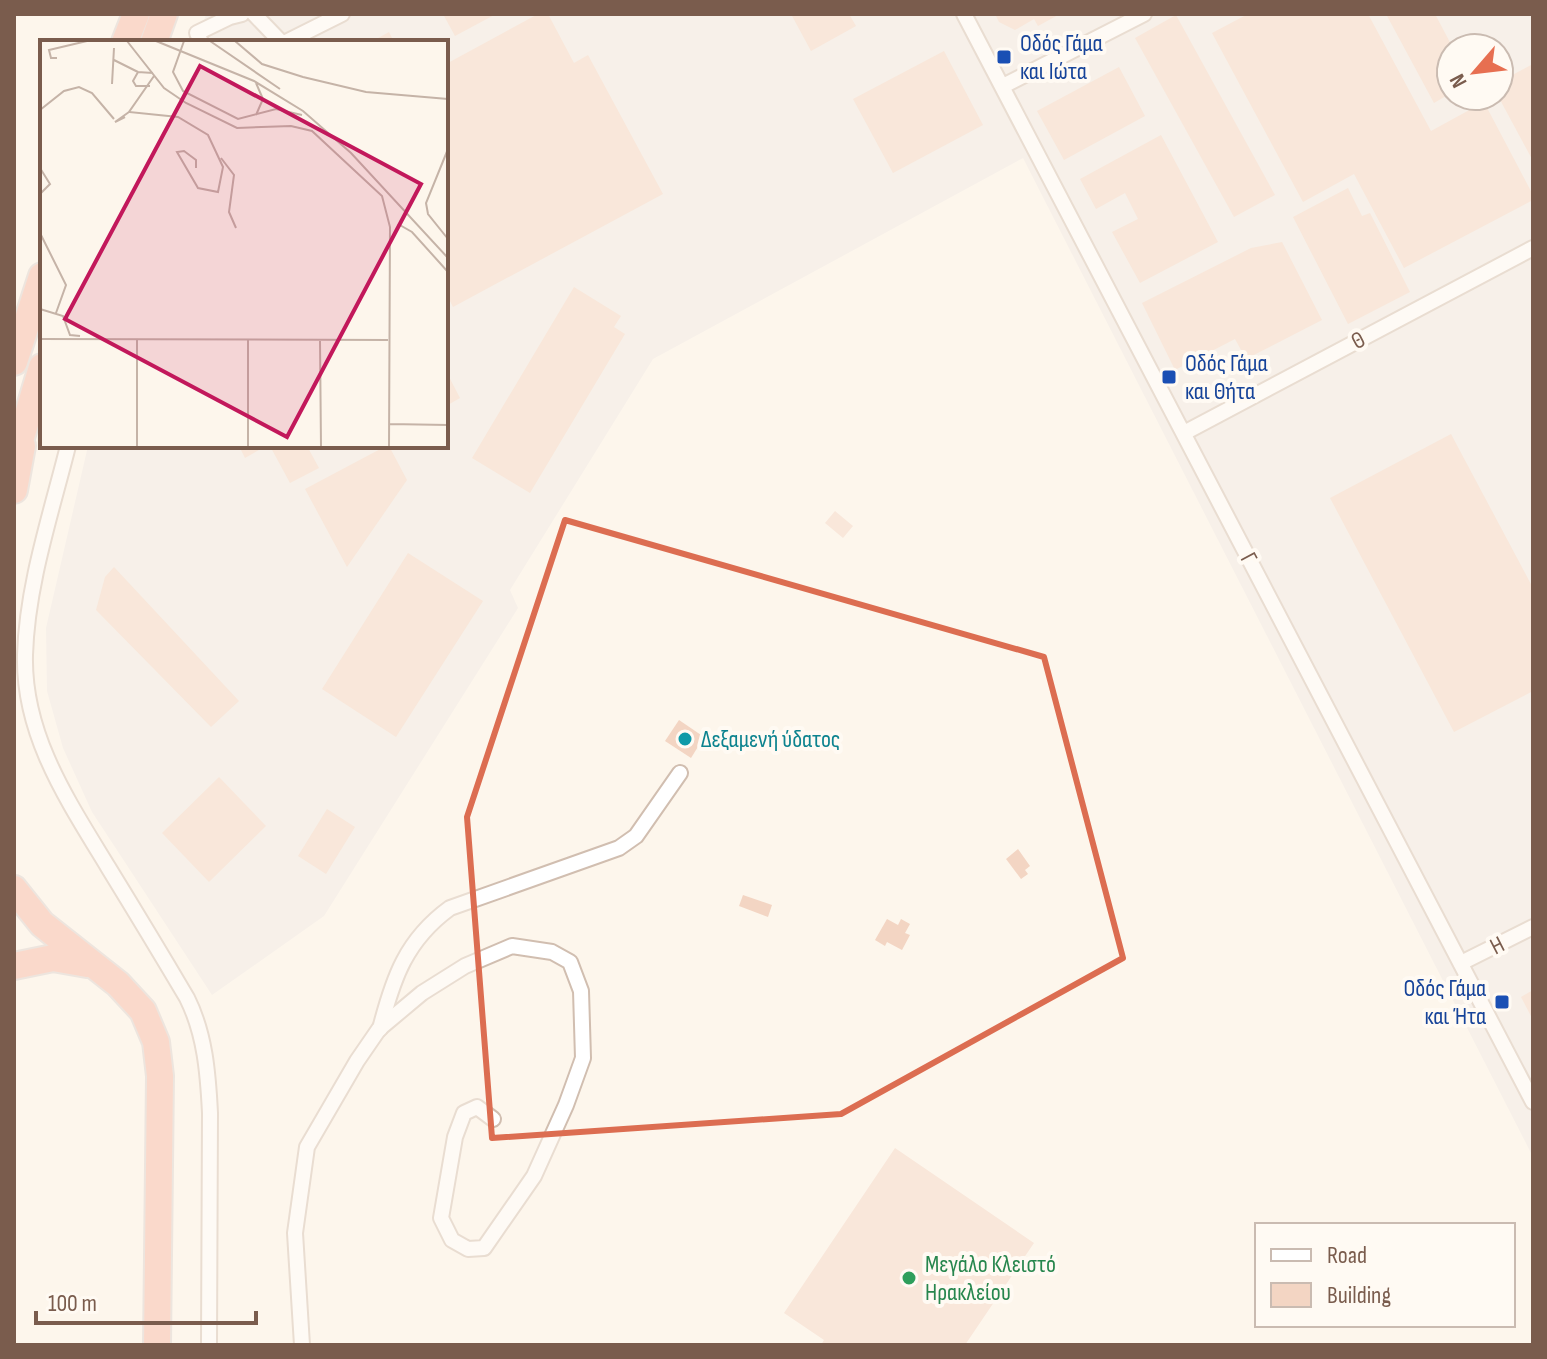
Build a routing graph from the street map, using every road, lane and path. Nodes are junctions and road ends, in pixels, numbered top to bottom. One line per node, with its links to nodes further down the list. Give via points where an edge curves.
1 (136, 14): 9 (highway)
2 (242, 14): 8 (street)
3 (254, 14): 11 (street)
4 (342, 14): 12 (street)
5 (964, 14): 13 (street, Γ)
6 (1144, 14): 13 (street)
7 (173, 20): 8 (street); 10 (highway)
8 (199, 38)
9 (126, 40)
10 (156, 40)
11 (282, 40)
12 (288, 40)
13 (1003, 86): 19 (street, Γ)
14 (1533, 248): 19 (street, Θ)
15 (40, 282): 16 (highway)
16 (14, 362)
17 (40, 373): 18 (highway)
18 (27, 415): 21 (highway); 22 (highway)
19 (1184, 433): 26 (street, Γ)
20 (68, 448): 33 (street, via 28,621 30,708 65,796 198,1024 210,1113)
21 (14, 461)
22 (14, 490)
23 (680, 773): 29 (street, via 636,836 619,848 450,908 431,922 393,980)
24 (14, 889): 27 (highway, via 42,924)
25 (1533, 927): 26 (street, Η)
26 (1461, 963): 30 (street, Γ)
27 (91, 965): 28 (highway, via 53,958); 32 (highway, via 143,1011 156,1042)
28 (14, 966)
29 (379, 1029): 31 (street, via 465,966 512,946 552,952 570,962 581,991 583,1058 534,1176 484,1248 468,1249 452,1240 441,1218 455,1137 464,1113 477,1107); 34 (street, via 307,1147 295,1233)
30 (1533, 1102)
31 (493, 1119)
32 (157, 1345)
33 (209, 1345)
34 (302, 1345)

